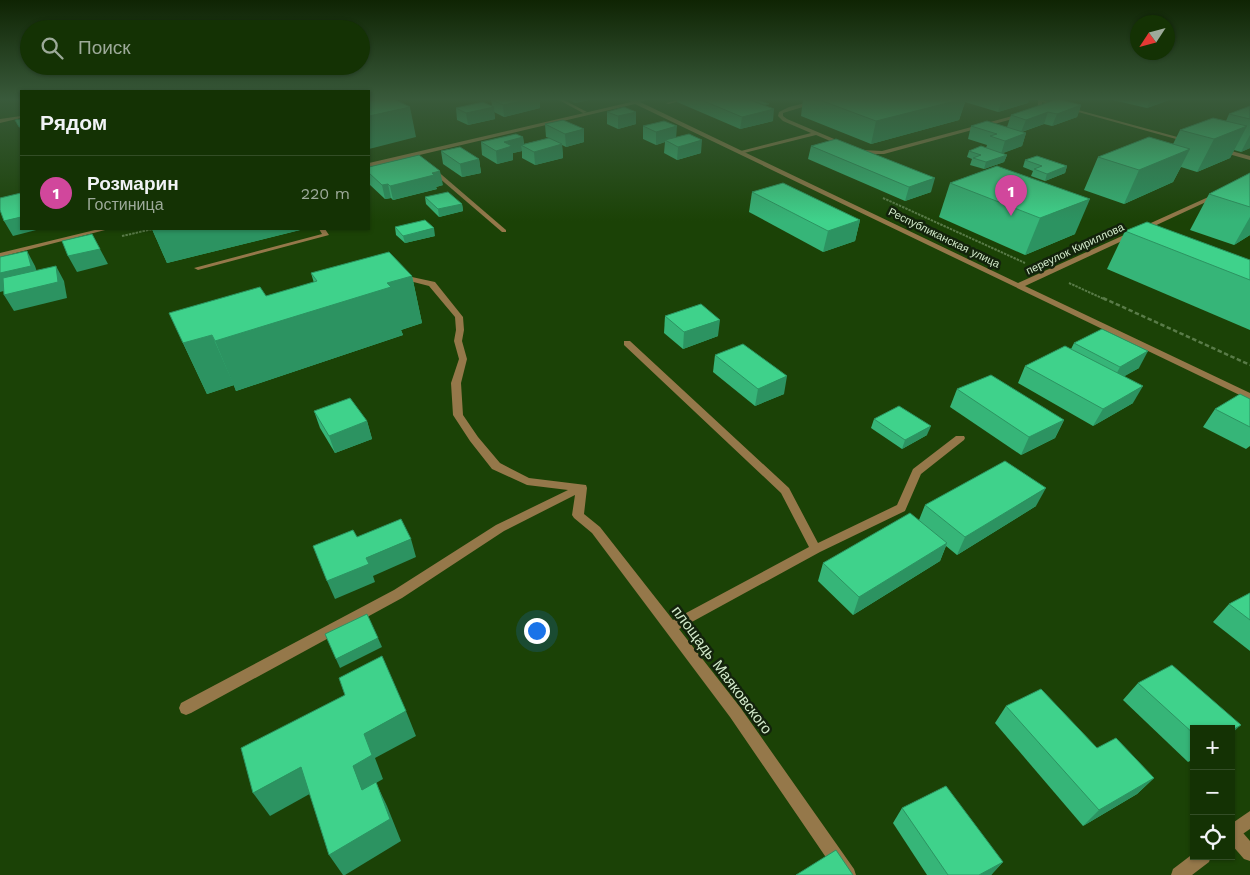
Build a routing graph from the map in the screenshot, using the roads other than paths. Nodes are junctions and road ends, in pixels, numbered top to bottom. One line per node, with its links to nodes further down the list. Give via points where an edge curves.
1 (472, 140): 12 (street)
2 (715, 140): 11 (street, Республиканская улица)
3 (789, 140): 11 (street)
4 (832, 140): 8 (street)
5 (930, 140): 10 (street, via 882,153)
6 (1185, 140): 7 (street)
7 (1193, 142)
8 (847, 146)
9 (1212, 148): 13 (street)
10 (855, 149)
11 (740, 152): 26 (street, Республиканская улица)
12 (414, 154): 14 (street); 15 (street)
13 (1250, 158)
14 (423, 162)
15 (370, 165)
16 (430, 168): 20 (street)
17 (1224, 192): 21 (street, переулок Кириллова)
18 (102, 230): 23 (street)
19 (323, 230): 24 (street, via 326,235)
20 (504, 231)
21 (1119, 240): 22 (street); 26 (street, переулок Кириллова)
22 (1128, 243)
23 (0, 255)
24 (198, 268)
25 (394, 278): 30 (street, via 403,275 432,284 459,316 458,341 463,359 456,383 458,415 496,466 527,481)
26 (1018, 286): 28 (street, Республиканская улица)
27 (627, 343): 31 (street, via 784,491)
28 (1250, 398)
29 (960, 438): 31 (street, via 917,472 901,508)
30 (582, 488): 32 (street, площадь Маяковского, via 578,515 596,530); 33 (street, via 500,528 398,594)
31 (816, 549): 32 (street)
32 (670, 628): 39 (street, площадь Маяковского, via 735,712)
33 (186, 708)
34 (1250, 819): 35 (street)
35 (1235, 831)
36 (1235, 838): 37 (street)
37 (1250, 853)
38 (1198, 860): 40 (street)
39 (848, 875)
40 (1180, 875)

